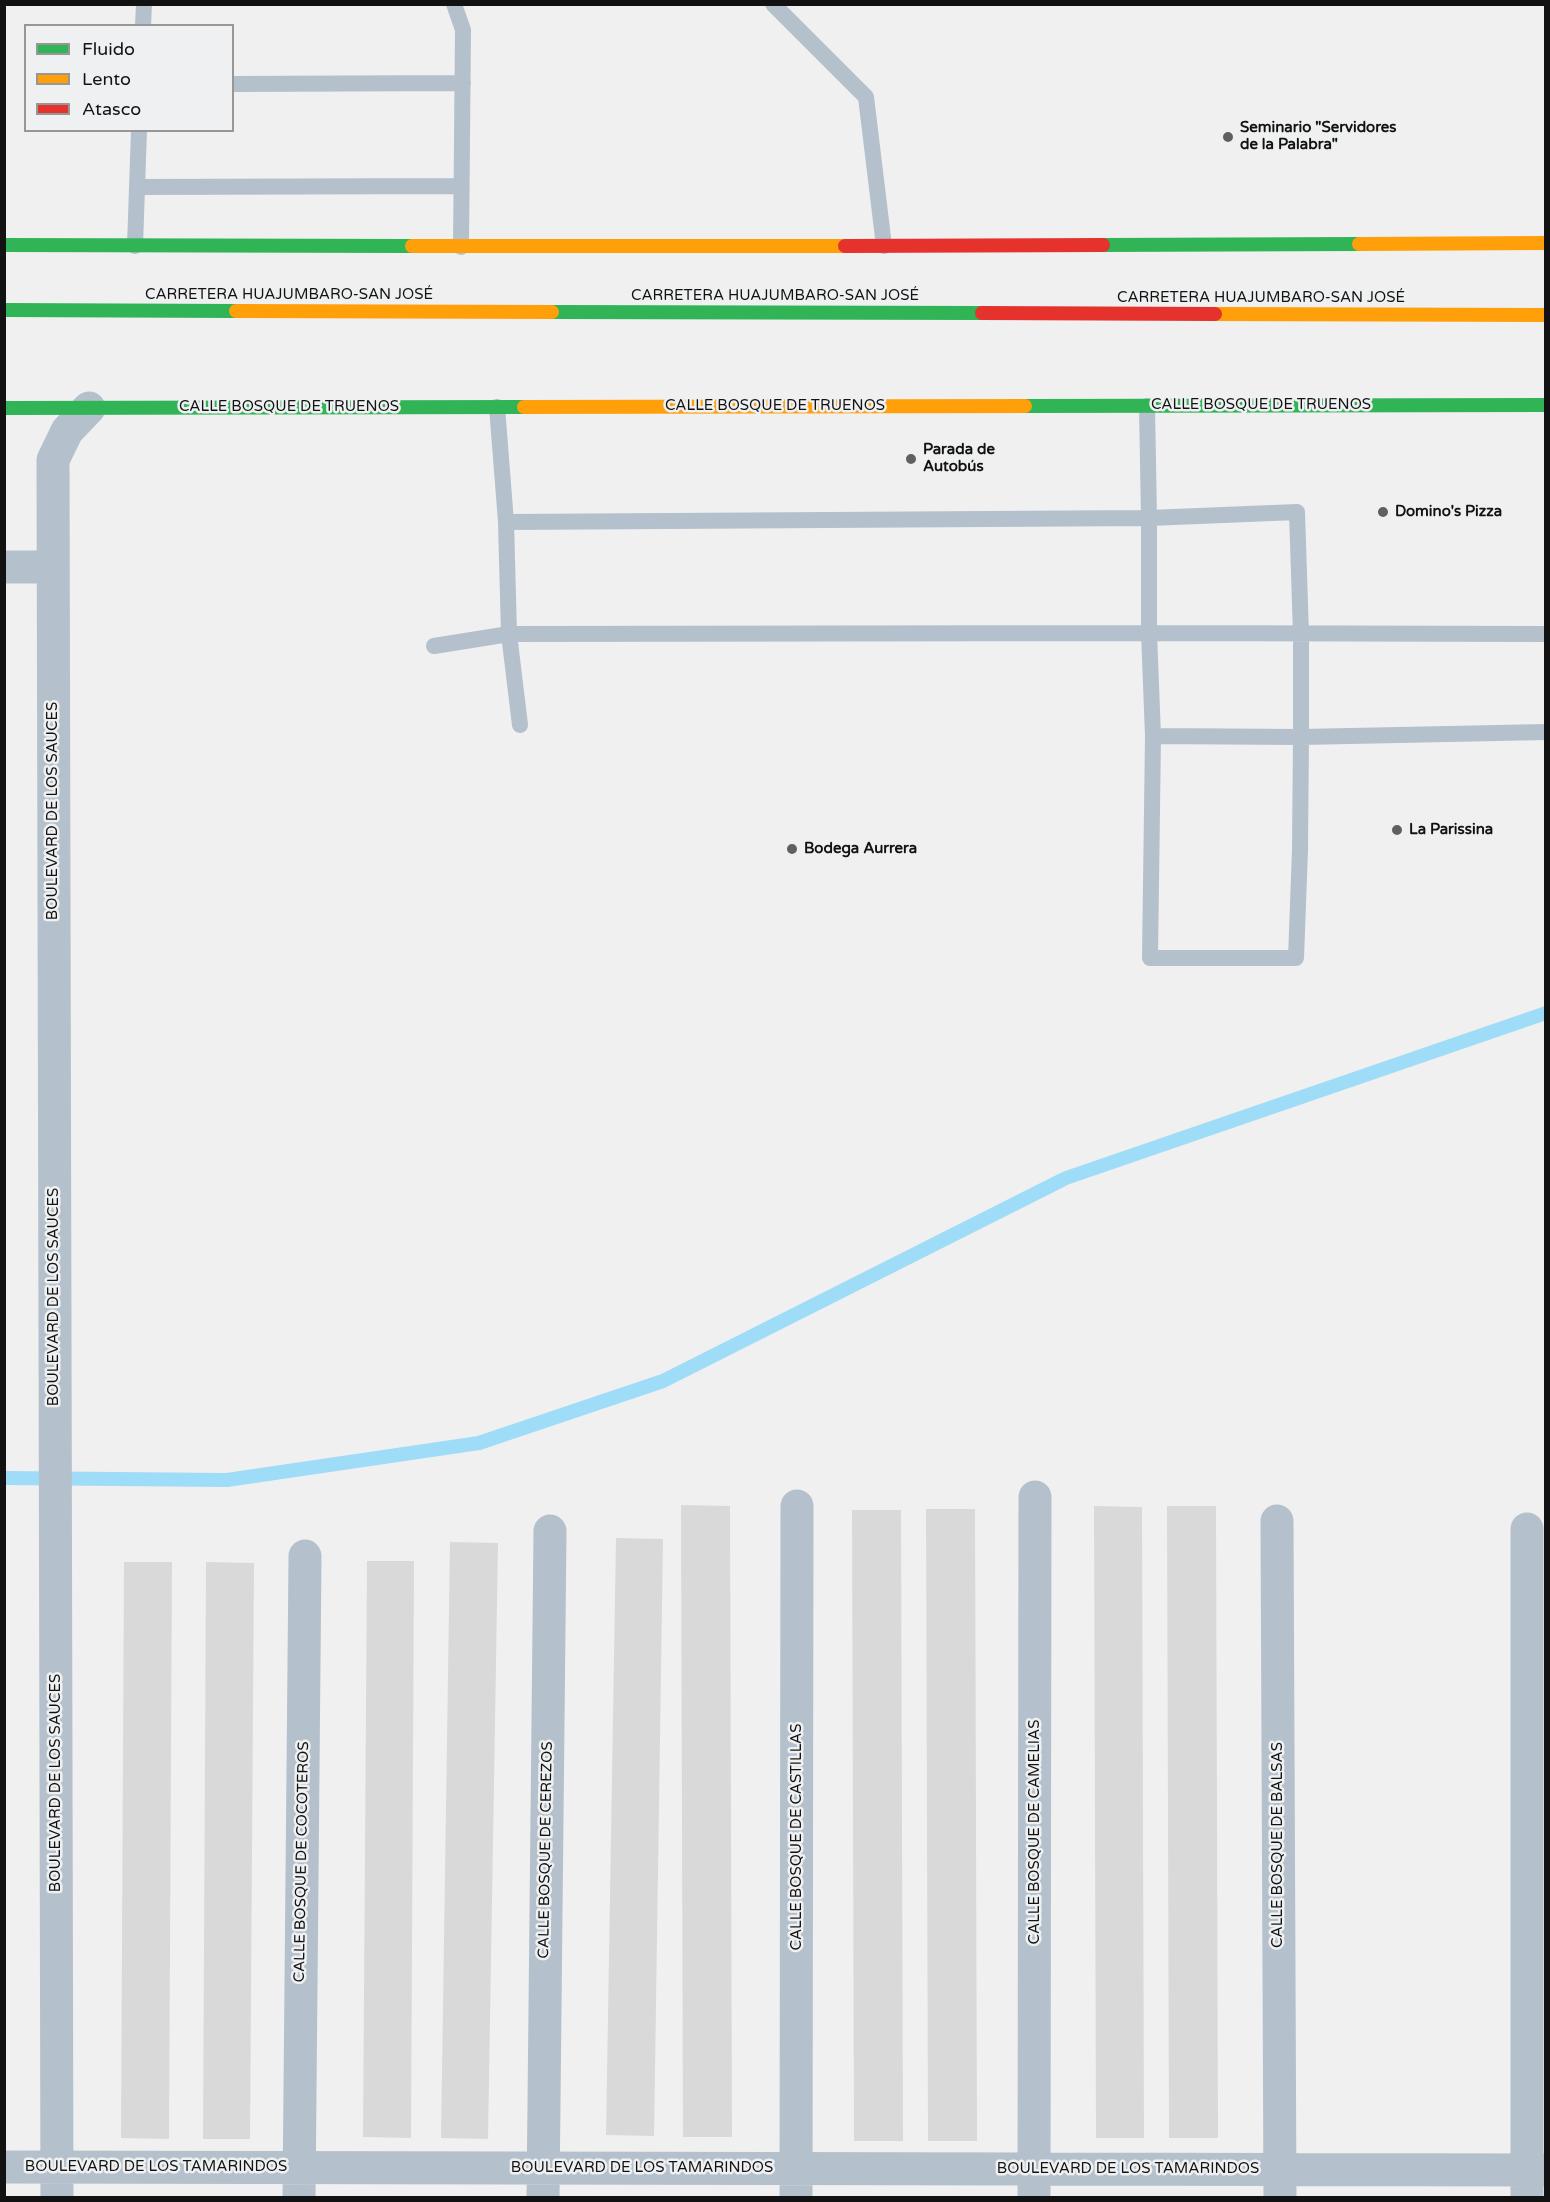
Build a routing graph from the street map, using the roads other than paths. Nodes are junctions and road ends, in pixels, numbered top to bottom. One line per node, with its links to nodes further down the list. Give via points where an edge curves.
1 (144, 4): 4 (lane)
2 (454, 4): 5 (lane, via 463,30)
3 (773, 4): 13 (lane, via 866,97)
4 (143, 24)
5 (463, 83): 6 (lane); 8 (lane)
6 (234, 84)
7 (139, 132): 9 (lane)
8 (461, 186): 9 (lane); 14 (lane)
9 (137, 187): 12 (lane)
10 (1545, 243): 13 (street)
11 (4, 245): 12 (street)
12 (135, 246): 14 (street)
13 (884, 246): 14 (street)
14 (461, 247)
15 (4, 310): 16 (street, CARRETERA HUAJUMBARO-SAN JOSÉ)
16 (1545, 315)
17 (1545, 405): 19 (street, CALLE BOSQUE DE TRUENOS)
18 (497, 406): 19 (street, CALLE BOSQUE DE TRUENOS); 21 (street, CALLE BOSQUE DE TRUENOS); 23 (lane)
19 (1147, 406): 22 (lane)
20 (4, 408): 21 (street, CALLE BOSQUE DE TRUENOS)
21 (89, 408): 25 (street, BOULEVARD DE LOS SAUCES, via 67,431 53,460)
22 (1149, 518): 23 (lane); 26 (lane); 29 (lane, via 1297,512)
23 (506, 522): 27 (lane)
24 (4, 567): 25 (street)
25 (52, 567): 43 (street, BOULEVARD DE LOS SAUCES)
26 (1149, 633): 27 (lane); 29 (lane); 33 (lane)
27 (509, 634): 30 (lane); 31 (lane)
28 (1545, 634): 29 (lane)
29 (1300, 635): 34 (lane)
30 (434, 646)
31 (520, 725)
32 (1545, 732): 34 (lane)
33 (1153, 736): 34 (lane); 34 (lane, via 1150,958 1296,958)
34 (1300, 737)
35 (1035, 1497): 47 (street, CALLE BOSQUE DE CAMELIAS)
36 (797, 1506): 46 (street, CALLE BOSQUE DE CASTILLAS)
37 (1277, 1521): 48 (street, CALLE BOSQUE DE BALSAS)
38 (1527, 1529): 42 (street)
39 (550, 1531): 45 (street, CALLE BOSQUE DE CEREZOS)
40 (304, 1556): 44 (street, CALLE BOSQUE DE COCOTEROS)
41 (4, 2167): 43 (street, BOULEVARD DE LOS TAMARINDOS)
42 (1533, 2179): 48 (street, BOULEVARD DE LOS TAMARINDOS)
43 (57, 2182): 44 (street, BOULEVARD DE LOS TAMARINDOS)
44 (299, 2182): 45 (street, BOULEVARD DE LOS TAMARINDOS)
45 (543, 2183): 46 (street, BOULEVARD DE LOS TAMARINDOS)
46 (796, 2183): 47 (street, BOULEVARD DE LOS TAMARINDOS)
47 (1034, 2183): 48 (street, BOULEVARD DE LOS TAMARINDOS)
48 (1280, 2183)

